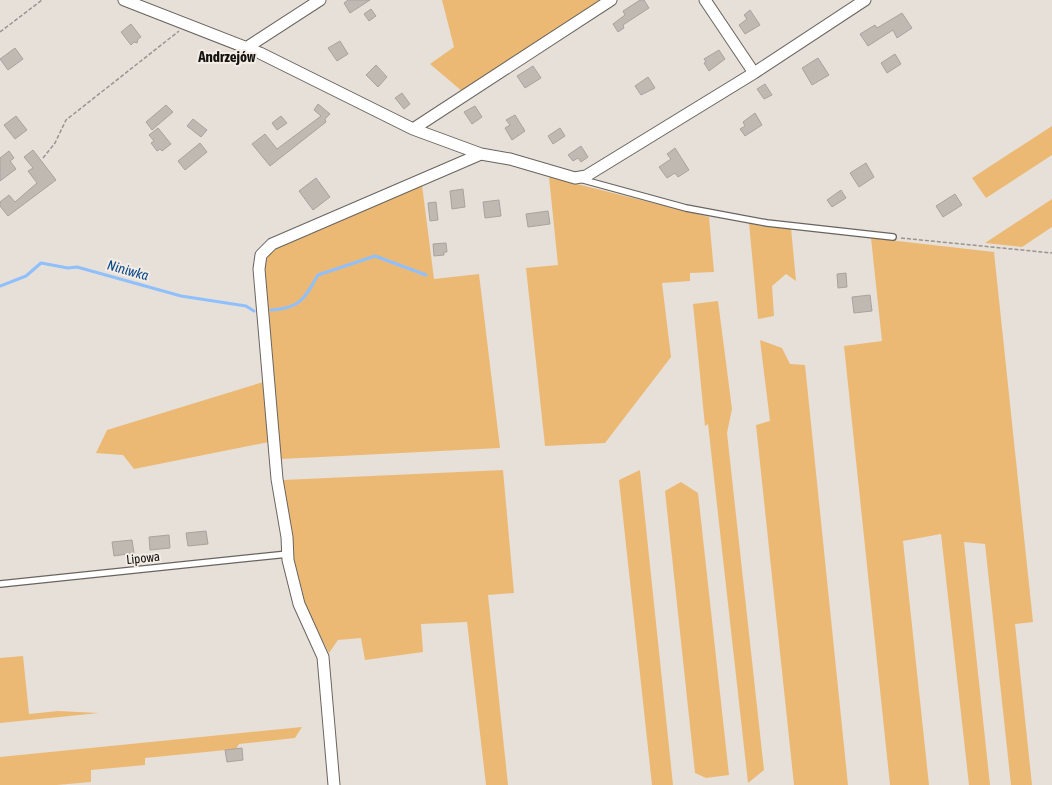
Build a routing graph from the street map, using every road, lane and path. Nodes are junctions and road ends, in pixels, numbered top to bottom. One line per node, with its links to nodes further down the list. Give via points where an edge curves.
1 (42, 0): 8 (path)
2 (124, 0): 7 (street)
3 (320, 0): 9 (street)
4 (612, 0): 11 (street)
5 (705, 0): 10 (street)
6 (865, 0): 10 (street)
7 (186, 25): 9 (street); 13 (path, via 66,120 56,143)
8 (0, 32)
9 (246, 48): 11 (street)
10 (754, 73): 14 (street, via 586,176)
11 (413, 129): 12 (street)
12 (481, 154): 14 (street, via 510,159); 17 (street, via 272,244 261,256 259,269 277,479)
13 (43, 158)
14 (575, 178): 15 (lane, via 701,211 767,223)
15 (893, 238): 16 (path)
16 (1052, 253)
17 (288, 554): 18 (lane, Lipowa); 19 (street, via 299,604 323,657)
18 (0, 584)
19 (334, 785)

